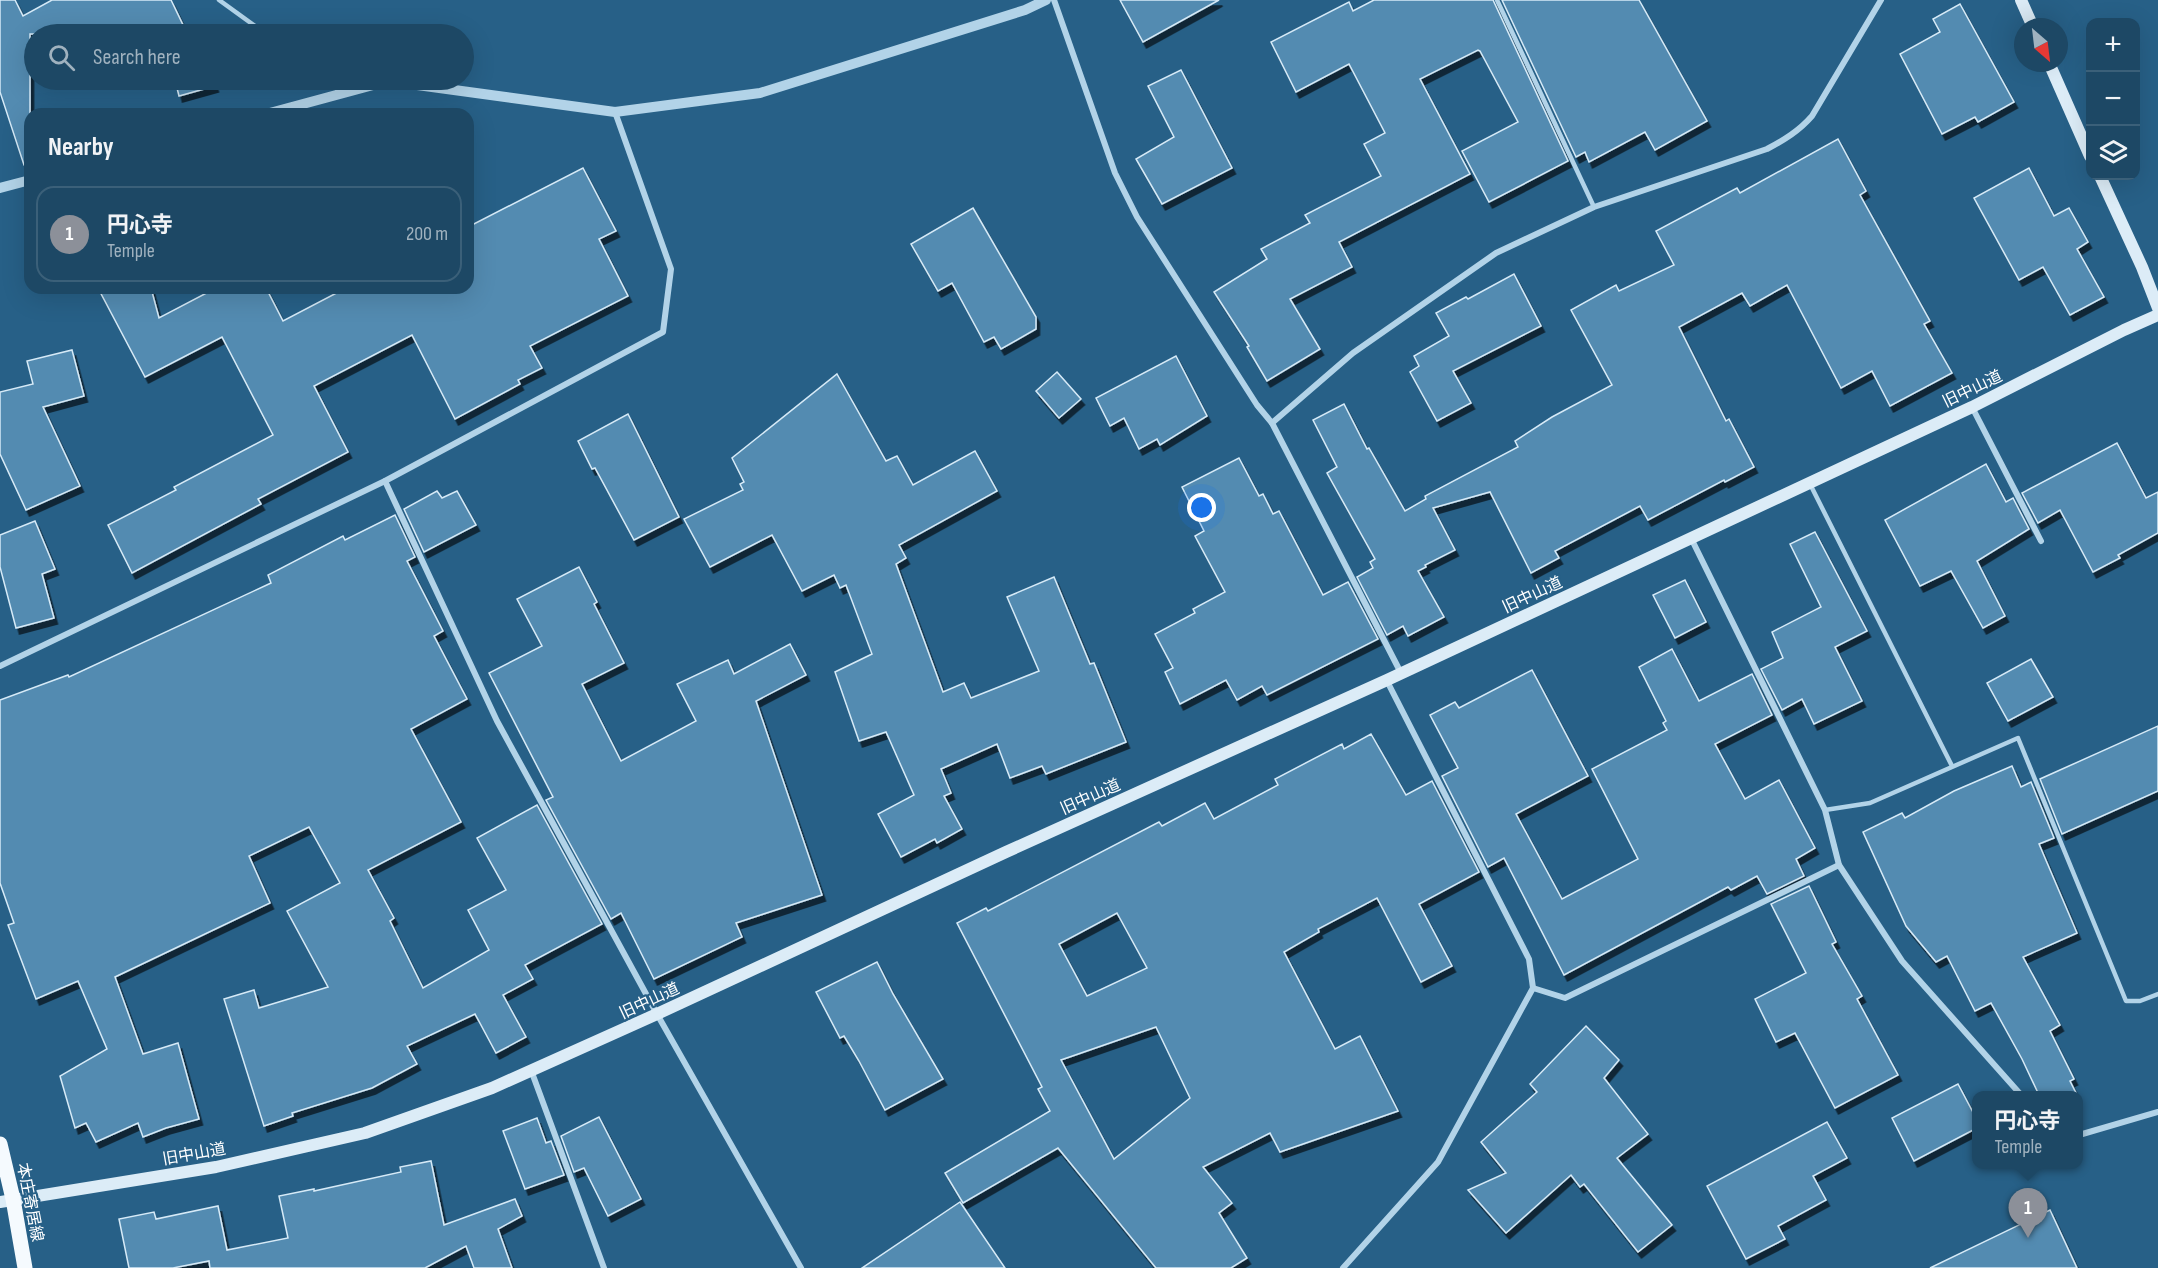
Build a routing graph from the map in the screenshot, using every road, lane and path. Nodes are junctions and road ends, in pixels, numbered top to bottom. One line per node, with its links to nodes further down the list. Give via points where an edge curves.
1 (219, 0): 8 (lane)
2 (1046, 0): 15 (street, via 1025,10 760,93)
3 (1054, 0): 24 (street, via 1115,173 1137,218)
4 (1497, 0): 20 (lane)
5 (1881, 0): 20 (street, via 1802,128 1767,149)
6 (2021, 0): 7 (main road)
7 (2029, 18)
8 (252, 24)
9 (2053, 72): 16 (main road)
10 (337, 90): 13 (lane)
11 (355, 90): 13 (street)
12 (454, 90): 15 (street)
13 (340, 94): 14 (street)
14 (289, 108)
15 (615, 112): 25 (street, via 671,269 663,332)
16 (2086, 145)
17 (2102, 180): 21 (main road)
18 (24, 182): 19 (street)
19 (0, 188)
20 (1594, 207): 24 (street, via 1496,253 1353,353)
21 (2158, 308)
22 (2158, 315): 23 (main road, 旧中山道)
23 (1972, 407): 26 (main road, 旧中山道); 28 (street)
24 (1272, 423): 30 (street)
25 (385, 482): 29 (street); 37 (street, via 496,721)
26 (1810, 483): 27 (main road, 旧中山道); 32 (lane)
27 (1691, 538): 30 (main road, 旧中山道); 33 (street)
28 (2041, 541)
29 (0, 666)
30 (1401, 673): 31 (main road, 旧中山道)
31 (1387, 680): 35 (street, via 1529,959); 37 (main road, 旧中山道)
32 (1952, 766): 33 (lane, via 1870,803); 36 (lane, via 2018,738 2126,1001)
33 (1826, 810): 34 (street)
34 (1839, 865): 35 (street, via 1565,998); 39 (street, via 1902,961)
35 (1533, 988): 47 (street, via 1438,1162)
36 (2158, 994)
37 (657, 1014): 38 (main road, 旧中山道); 46 (street)
38 (531, 1070): 43 (main road, 旧中山道, via 492,1088 365,1132 216,1167); 45 (street)
39 (2018, 1091)
40 (2158, 1112): 41 (street)
41 (2083, 1134)
42 (0, 1144): 43 (main road, 本庄寄居線)
43 (7, 1200): 44 (main road, 本庄寄居線)
44 (25, 1268)
45 (604, 1268)
46 (801, 1268)
47 (1343, 1268)

